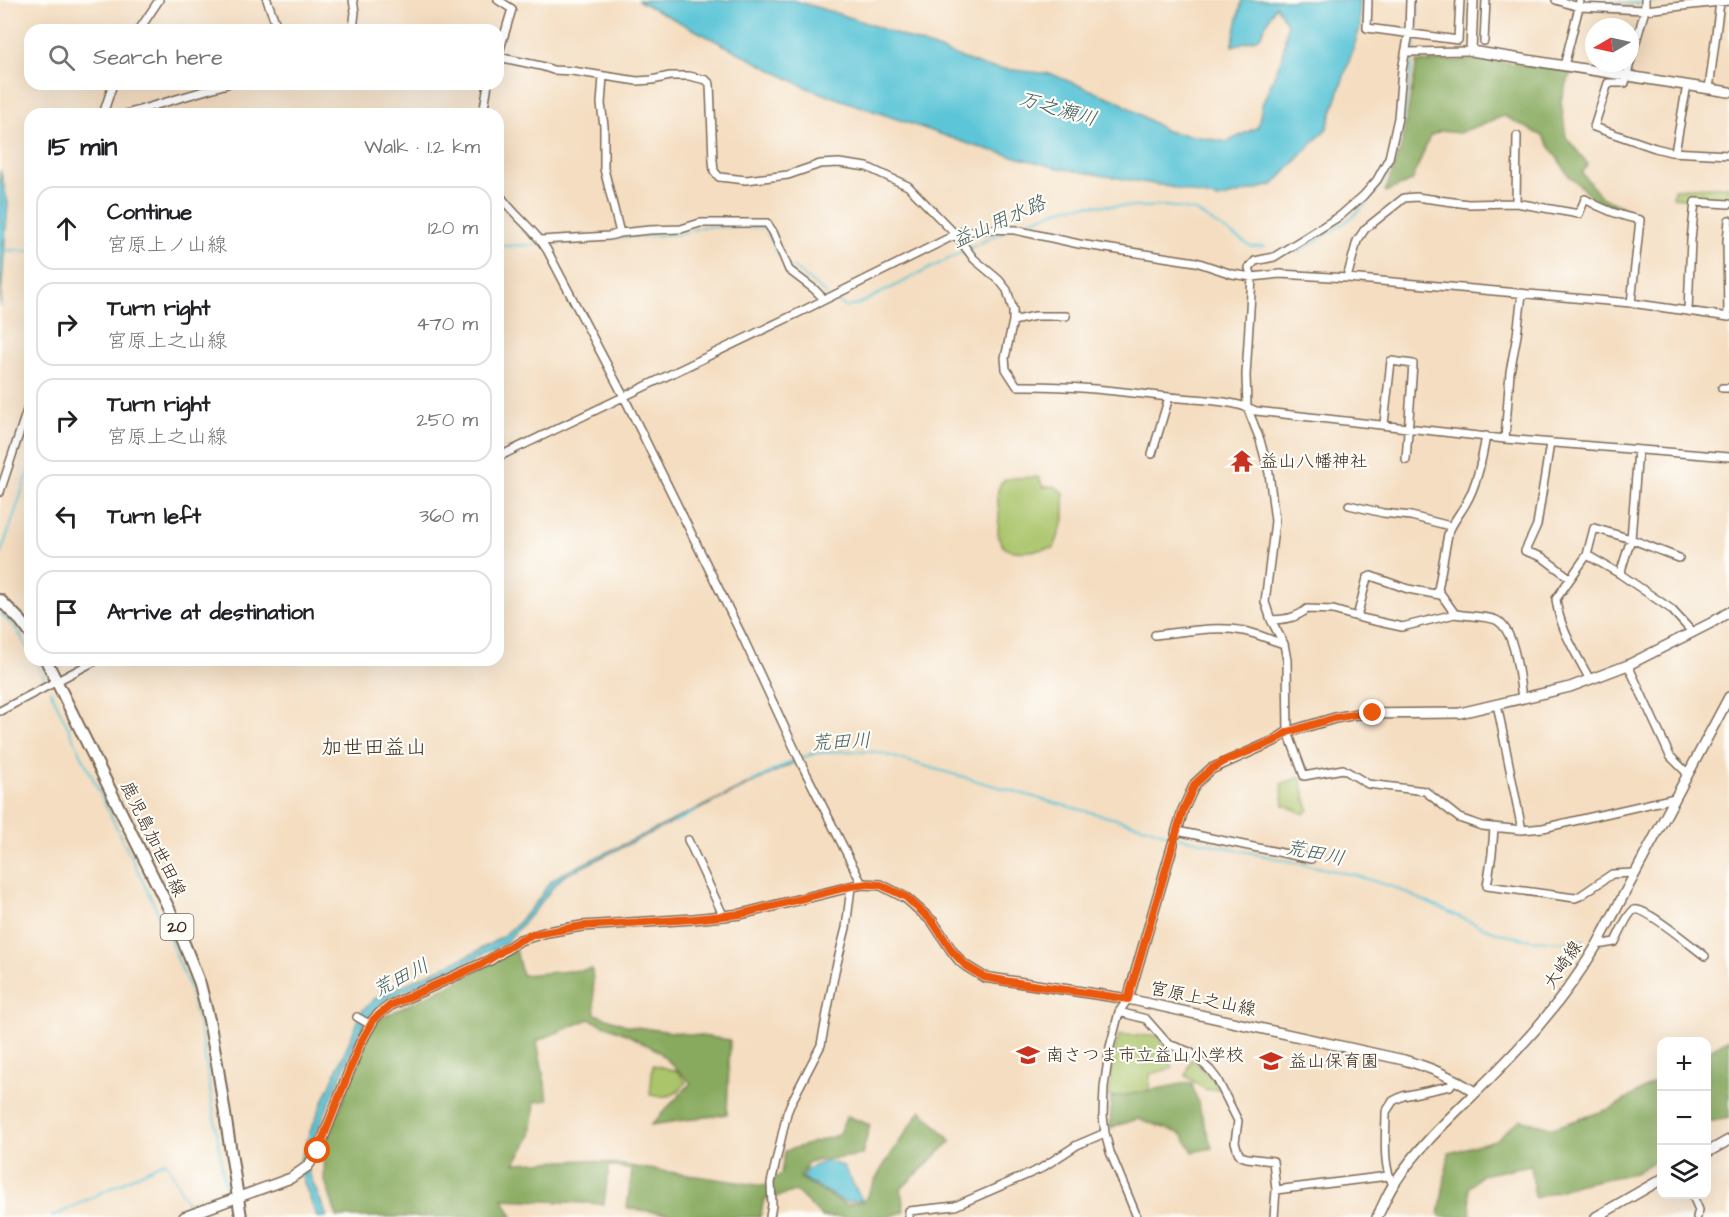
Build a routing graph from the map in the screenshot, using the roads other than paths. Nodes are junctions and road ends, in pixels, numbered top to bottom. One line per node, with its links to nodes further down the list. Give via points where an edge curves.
1 (159, 0): 15 (street)
2 (267, 0): 16 (street)
3 (353, 0): 17 (street)
4 (498, 0): 20 (street, via 512,9)
5 (1368, 0): 19 (street, via 1367,28)
6 (1410, 0): 19 (street)
7 (1460, 0): 19 (street, via 1458,40)
8 (1473, 0): 22 (street)
9 (1485, 0): 21 (street)
10 (1556, 0): 13 (street)
11 (1729, 1): 12 (street)
12 (1720, 2): 14 (street); 30 (street)
13 (1579, 4): 14 (street); 25 (street)
14 (1645, 6): 18 (street)
15 (143, 24)
16 (276, 24)
17 (354, 24)
18 (1639, 29)
19 (1413, 33): 23 (street)
20 (504, 36)
21 (1484, 41)
22 (1472, 51): 23 (street); 25 (street)
23 (1408, 52): 50 (street, via 1389,158 1377,180 1340,216 1274,257 1255,261 1249,268)
24 (504, 58): 28 (street)
25 (1564, 66): 27 (street)
26 (1627, 72): 27 (street)
27 (1626, 75): 29 (street); 39 (street, via 1625,83 1608,83 1594,127)
28 (603, 76): 47 (street, via 604,169); 48 (street, via 638,81 689,76 711,84 713,160 719,177 746,180 788,175 831,163 867,167 908,186)
29 (1687, 85): 30 (street); 39 (street)
30 (1709, 89): 34 (street)
31 (111, 90): 35 (street)
32 (207, 90): 36 (street)
33 (487, 90): 37 (street)
34 (1729, 92)
35 (105, 108)
36 (146, 108)
37 (484, 108)
38 (1517, 136): 42 (street)
39 (1675, 152): 40 (street)
40 (1729, 155)
41 (504, 201): 45 (street)
42 (1516, 203): 51 (street, via 1468,204 1416,196 1404,198 1365,229 1357,241); 54 (street, via 1579,214 1585,199 1608,211 1640,220)
43 (1729, 204): 55 (street, via 1695,202)
44 (504, 205): 45 (street)
45 (507, 205): 49 (street)
46 (1729, 220): 57 (street)
47 (620, 233): 49 (street); 53 (street, via 681,229 700,223 767,223 789,270)
48 (956, 235): 50 (street, via 976,230 1015,230 1196,262); 53 (street); 58 (street, via 974,259 1007,290)
49 (541, 240): 59 (street)
50 (1252, 277): 51 (street, via 1280,274); 61 (street)
51 (1347, 278): 52 (street)
52 (1522, 294): 54 (street); 66 (street)
53 (824, 299): 59 (street)
54 (1631, 303): 55 (street)
55 (1688, 310): 57 (street)
56 (1066, 316): 58 (street)
57 (1729, 317)
58 (1013, 321): 60 (street, via 1005,358 1006,369 1017,386 1071,386)
59 (624, 397): 69 (street); 109 (street)
60 (1169, 397): 61 (street); 70 (street)
61 (1247, 407): 63 (street); 86 (street, via 1269,472 1273,498 1275,521 1265,602)
62 (24, 419): 73 (street)
63 (1384, 424): 64 (street); 64 (street, via 1391,361 1413,364)
64 (1408, 427): 65 (street); 72 (street)
65 (1486, 436): 66 (street); 75 (street, via 1466,504)
66 (1505, 439): 67 (street)
67 (1550, 443): 68 (street); 80 (street, via 1537,525 1526,551 1542,557)
68 (1638, 450): 71 (street); 76 (street)
69 (504, 454)
70 (1152, 454)
71 (1729, 458)
72 (1406, 460)
73 (0, 492)
74 (1349, 505): 75 (street)
75 (1450, 526): 81 (street, via 1438,587)
76 (1631, 540): 77 (street, via 1593,528); 78 (street); 79 (street)
77 (1587, 555): 79 (street); 80 (street)
78 (1680, 558)
79 (1620, 574): 88 (street, via 1671,609)
80 (1570, 578): 94 (street, via 1556,599 1557,607 1568,639)
81 (1440, 595): 84 (street); 85 (street, via 1371,576 1367,578)
82 (0, 600): 87 (main road)
83 (1729, 612): 88 (street)
84 (1455, 614): 85 (street, via 1402,627); 97 (street, via 1495,619 1506,629)
85 (1357, 617): 86 (street, via 1334,610 1307,609 1293,618)
86 (1271, 620): 90 (street)
87 (24, 625)
88 (1693, 633): 91 (street)
89 (1155, 635): 90 (street, via 1231,629)
90 (1284, 644): 100 (street)
91 (1628, 665): 94 (street); 101 (street, via 1670,756)
92 (49, 666): 95 (main road, 鹿児島加世田線 / 20)
93 (86, 666): 95 (street)
94 (1590, 680): 97 (street)
95 (58, 681): 99 (street); 127 (main road, 鹿児島加世田線 / 20, via 171,914 200,984)
96 (1729, 697): 101 (street, 大崎線)
97 (1522, 698): 98 (street)
98 (1497, 704): 100 (street, via 1448,714 1357,714); 104 (street)
99 (0, 711)
100 (1288, 732): 103 (street, via 1304,776 1343,769 1368,784 1425,791 1459,818); 105 (street, via 1211,769 1195,784)
101 (1688, 774): 102 (street, 大崎線)
102 (1675, 798): 104 (street); 108 (street, 大崎線)
103 (1494, 828): 104 (street); 108 (street, via 1487,886 1575,897 1612,874)
104 (1522, 830)
105 (1175, 836): 107 (street); 114 (street)
106 (688, 840): 111 (street)
107 (1311, 859)
108 (1635, 873): 112 (street, 大崎線)
109 (862, 884): 110 (street, 宮原上之山線); 114 (street, 宮原上之山線, via 881,885 906,897 933,922 966,966 984,977)
110 (851, 886): 111 (street, 宮原上之山線); 131 (street, via 821,1045 787,1113 771,1183)
111 (724, 916): 117 (street, 宮原上之山線, via 582,926 531,935 480,965 391,1005)
112 (1597, 945): 113 (street, via 1615,942 1630,914 1638,910); 119 (street, 大崎線, via 1550,1013)
113 (1705, 956)
114 (1128, 999): 115 (street); 118 (street, 宮原上之山線, via 1404,1060)
115 (1119, 1012): 120 (street, via 1104,1087); 126 (street, via 1146,1019 1168,1044 1190,1052 1210,1070 1238,1120 1235,1147 1241,1156 1273,1161)
116 (357, 1017): 117 (street)
117 (371, 1025): 127 (street, 宮原上之山線, via 318,1151 308,1166 291,1178)
118 (1455, 1079): 119 (street, 宮原上之山線); 123 (street, via 1450,1086 1403,1095 1388,1107)
119 (1475, 1092): 125 (street, 大崎線, via 1424,1145)
120 (1105, 1133): 132 (street, via 986,1193 955,1206 909,1211); 133 (street)
121 (1729, 1140): 122 (street)
122 (1711, 1151)
123 (1388, 1176): 125 (street); 126 (street)
124 (1657, 1182): 136 (street)
125 (1393, 1185): 135 (street, 大崎線)
126 (1276, 1190): 134 (street)
127 (238, 1197): 129 (street); 130 (main road, 鹿児島加世田線 / 20)
128 (1694, 1199): 137 (street, via 1699,1210)
129 (184, 1217)
130 (241, 1217)
131 (770, 1217)
132 (909, 1217)
133 (1137, 1217)
134 (1274, 1217)
135 (1377, 1217)
136 (1596, 1217)
137 (1697, 1217)

